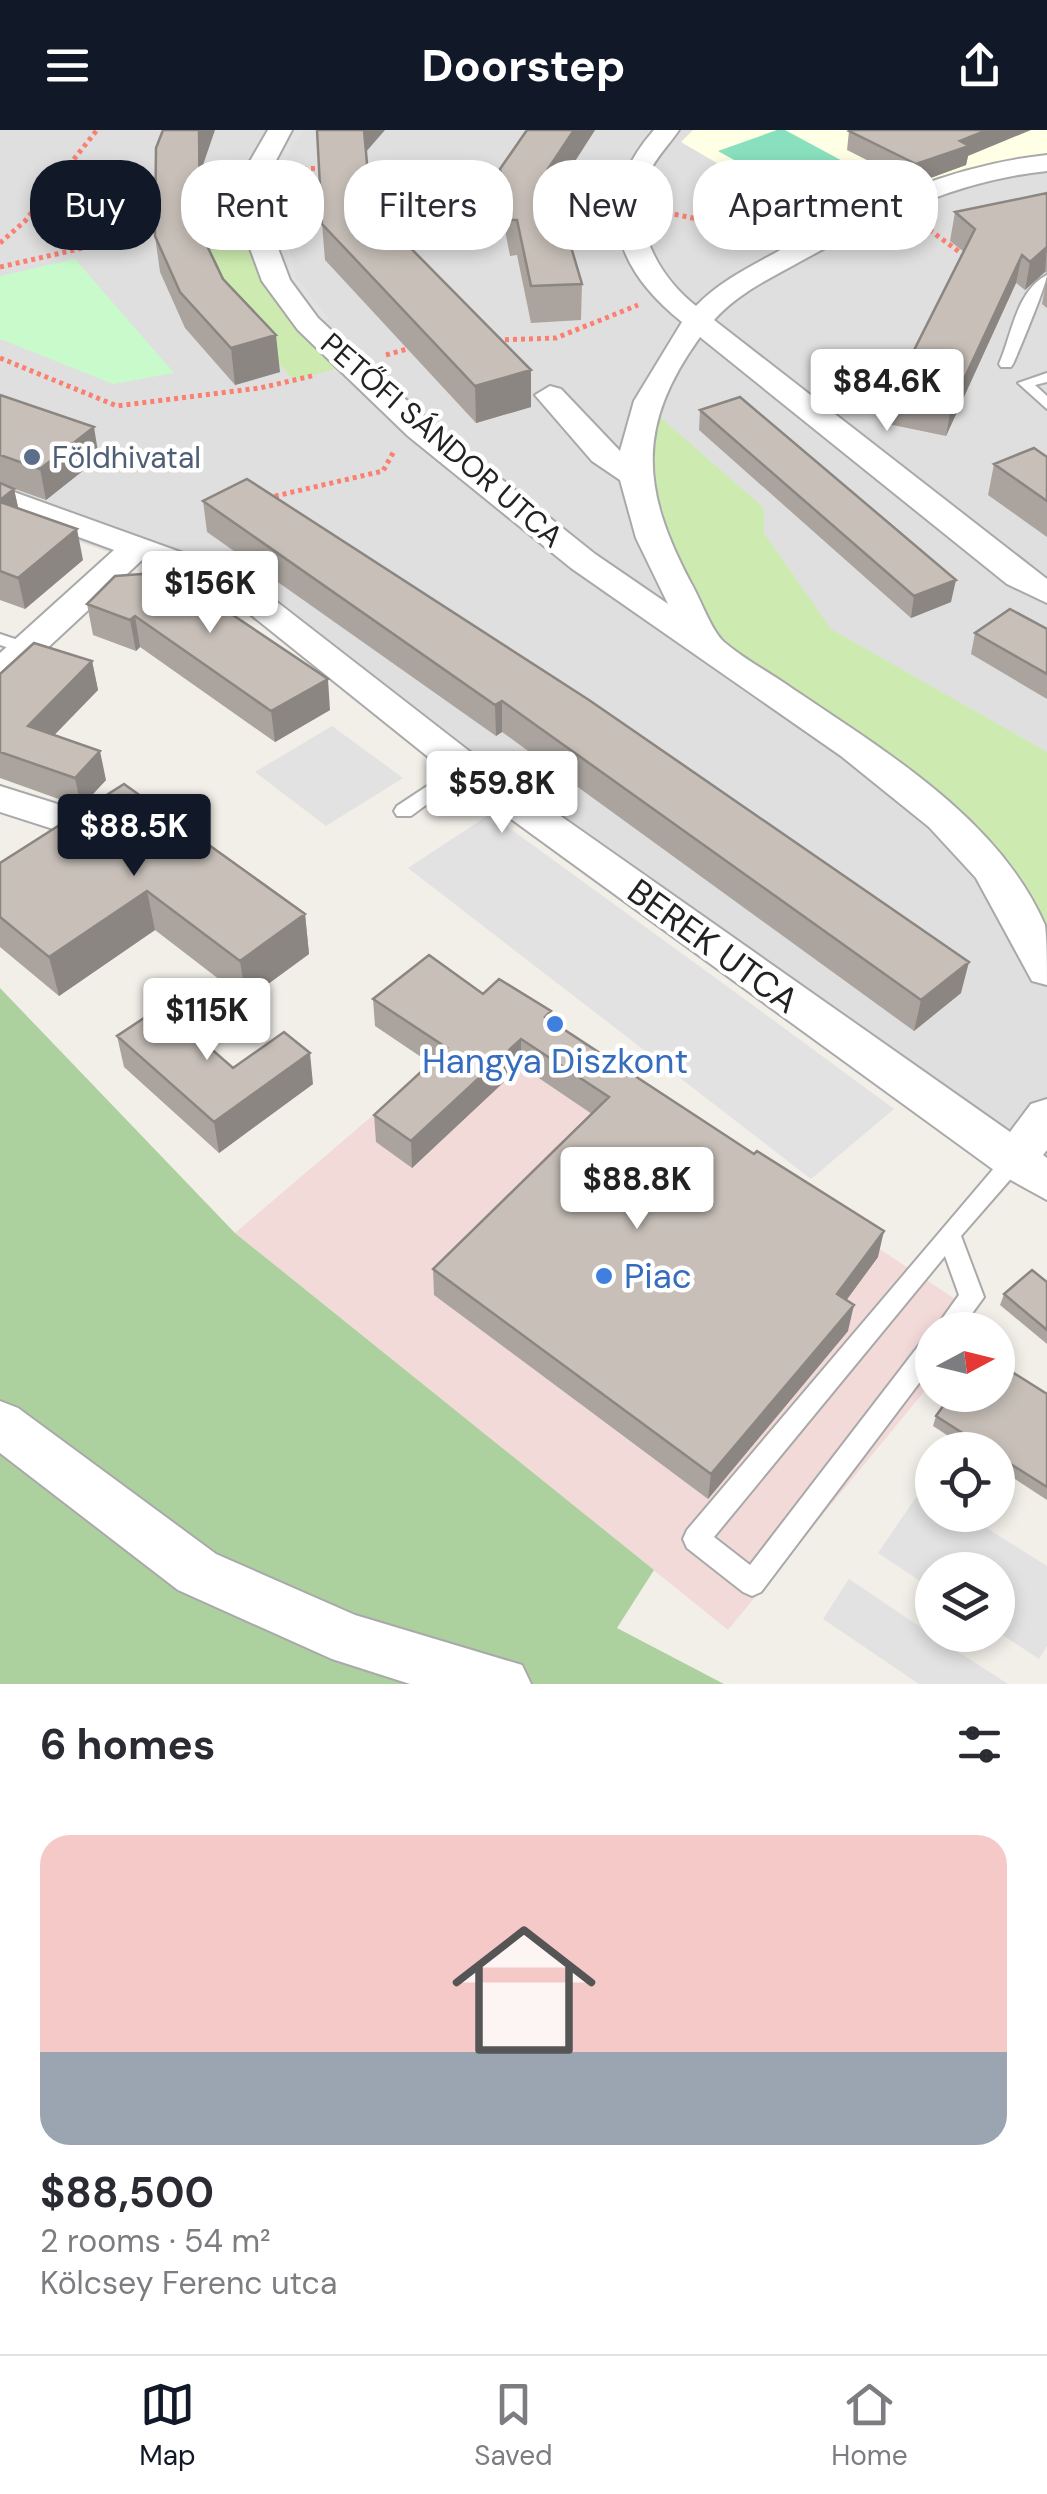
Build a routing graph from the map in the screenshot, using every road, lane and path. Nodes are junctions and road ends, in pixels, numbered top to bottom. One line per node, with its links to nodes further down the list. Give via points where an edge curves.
1 (97, 130): 13 (path)
2 (280, 130): 4 (street, PETŐFI SÁNDOR UTCA)
3 (668, 130): 5 (street)
4 (263, 160)
5 (645, 160)
6 (1047, 164): 8 (street, via 1011,166)
7 (324, 168): 9 (path, via 383,166)
8 (938, 191)
9 (523, 202)
10 (678, 215): 11 (path)
11 (693, 218)
12 (938, 234): 21 (path)
13 (0, 243)
14 (77, 250): 18 (path)
15 (265, 250): 25 (street, PETŐFI SÁNDOR UTCA, via 276,281 308,324)
16 (637, 250): 20 (street)
17 (806, 250): 22 (street, via 729,290)
18 (0, 267)
19 (1047, 279): 21 (lane)
20 (664, 294): 22 (street); 23 (path, via 556,338)
21 (1026, 299): 26 (lane)
22 (696, 322): 31 (street, via 644,404); 35 (street)
23 (484, 340)
24 (0, 358): 25 (path, via 117,406 260,388)
25 (350, 364): 30 (street, PETŐFI SÁNDOR UTCA)
26 (1006, 364)
27 (1047, 377): 29 (lane, via 1025,383)
28 (550, 395): 31 (street, via 604,454)
29 (1047, 404)
30 (419, 429): 33 (path, via 382,471); 36 (street, PETŐFI SÁNDOR UTCA, via 583,561)
31 (635, 476): 36 (street, via 660,552)
32 (0, 497): 34 (street, BEREK UTCA)
33 (258, 500)
34 (137, 547): 37 (street); 38 (street, BEREK UTCA, via 247,595)
35 (1047, 593)
36 (705, 640): 42 (street, via 943,818 990,868)
37 (8, 653)
38 (465, 767): 40 (lane); 44 (street, BEREK UTCA)
39 (0, 799): 41 (street)
40 (404, 810)
41 (72, 822)
42 (1047, 970)
43 (1047, 1116): 44 (street)
44 (1030, 1171): 45 (lane)
45 (949, 1234): 46 (lane, via 972,1296); 47 (lane, via 696,1538 752,1582)
46 (960, 1312)
47 (915, 1370)
48 (0, 1424): 49 (street, via 197,1572 351,1640)
49 (504, 1684)

